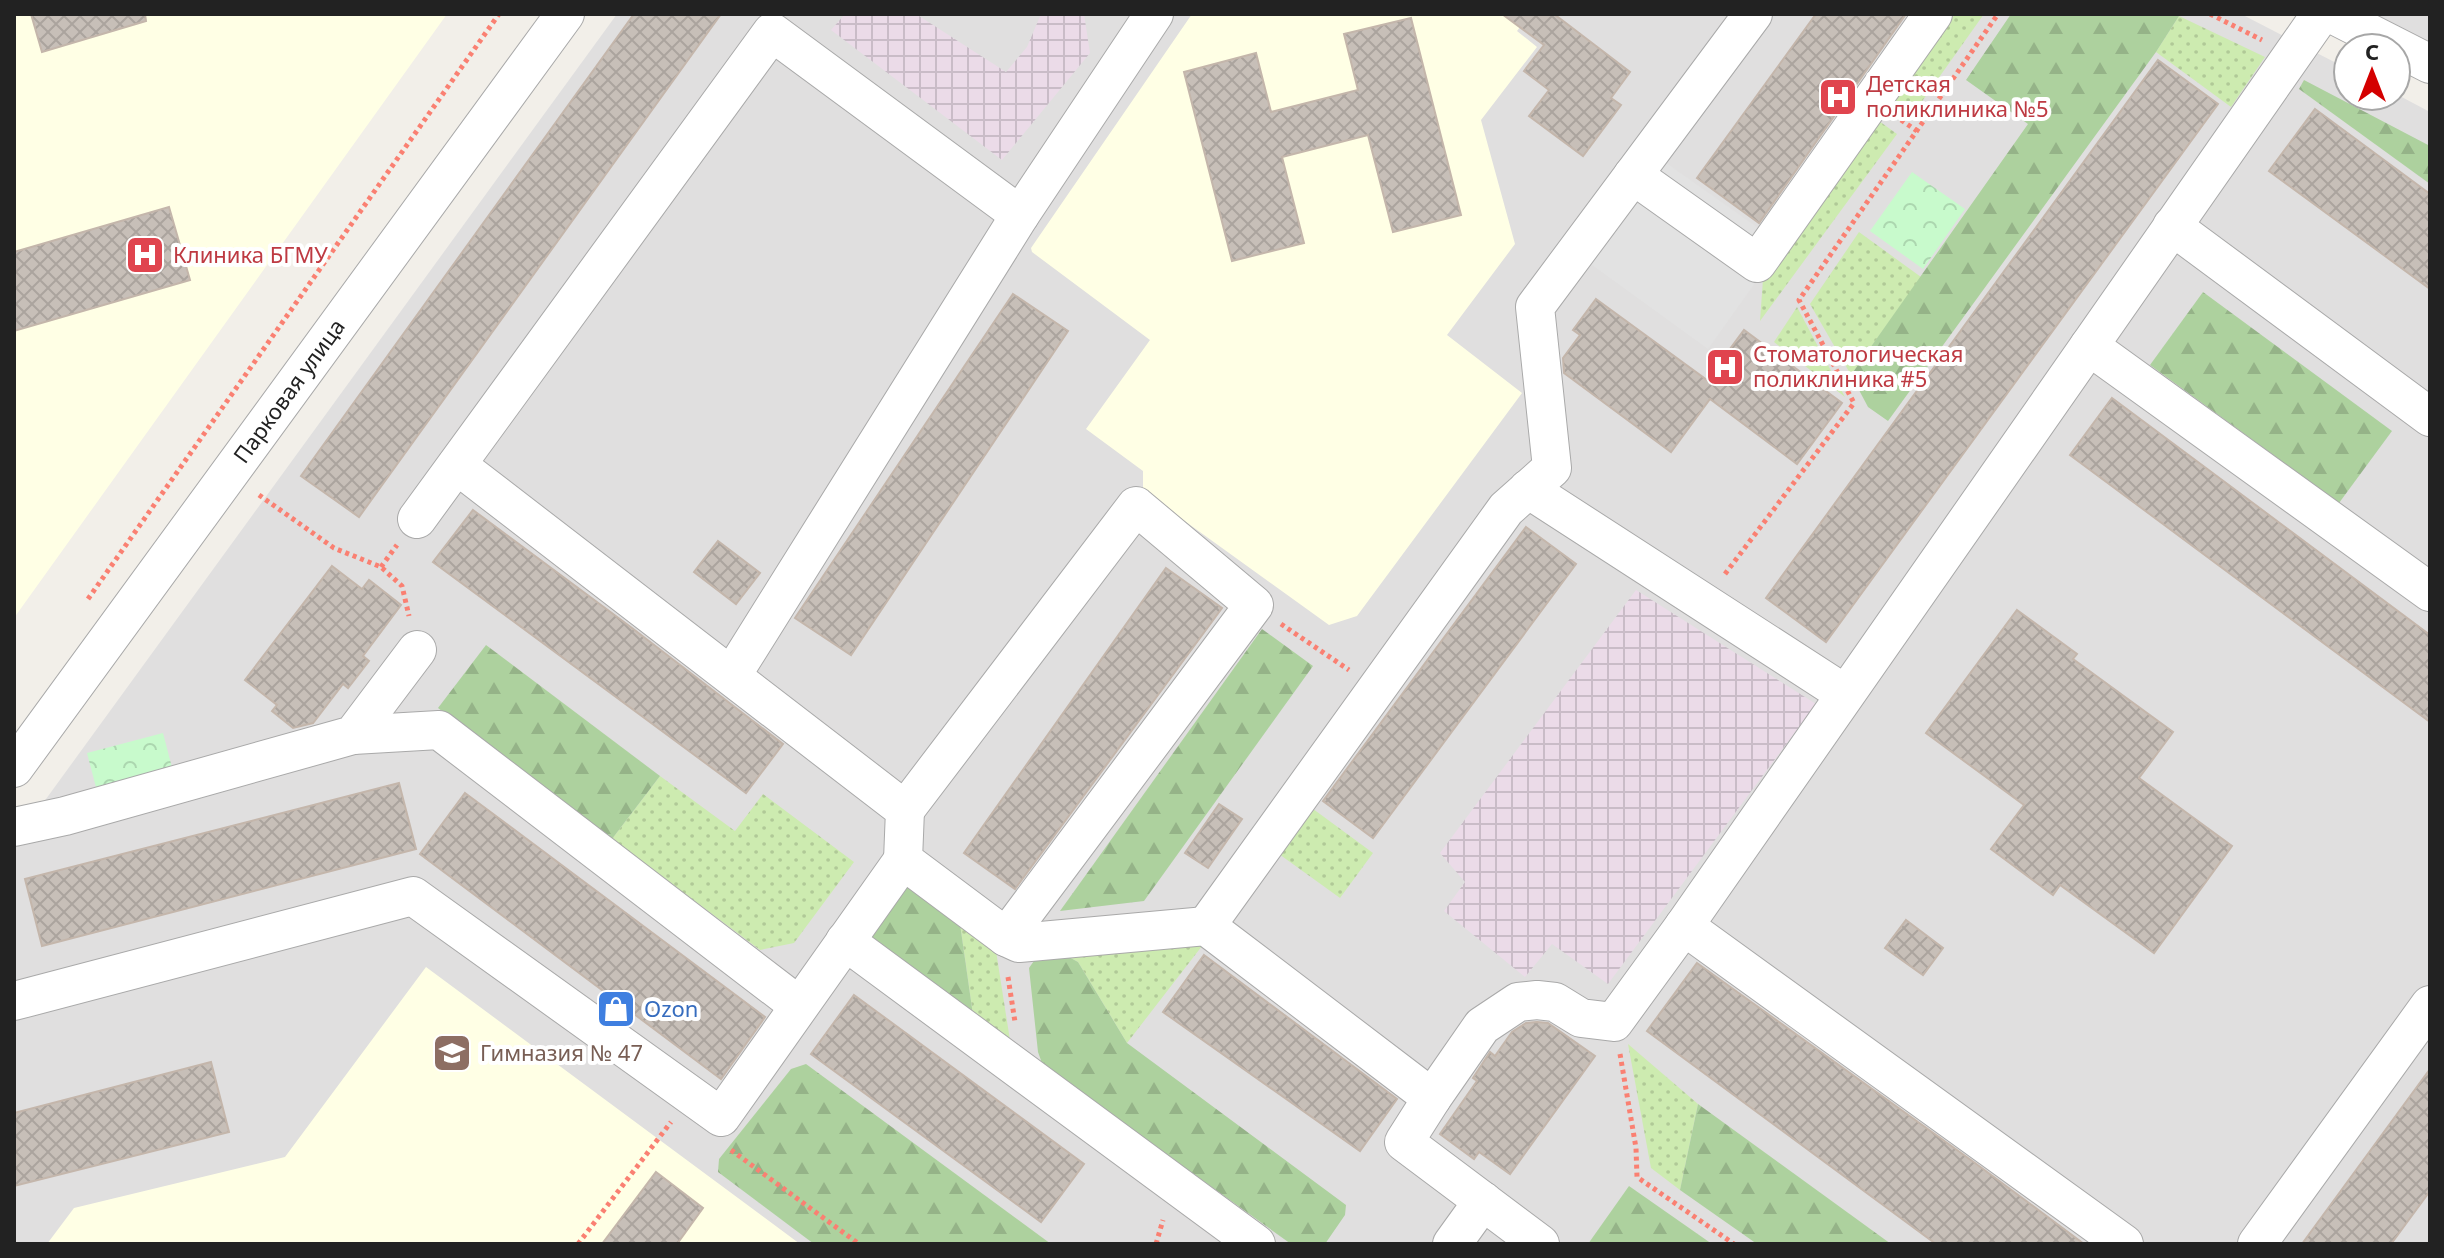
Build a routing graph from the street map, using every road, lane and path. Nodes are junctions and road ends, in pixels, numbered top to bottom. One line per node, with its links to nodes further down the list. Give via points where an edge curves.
1 (499, 14): 22 (path)
2 (565, 14): 18 (street, Парковая улица)
3 (1154, 14): 13 (street)
4 (1933, 14): 12 (street, via 1757,263)
5 (1998, 14): 23 (path, via 1799,300 1854,403)
6 (2210, 14): 10 (path)
7 (2321, 14): 10 (street)
8 (2332, 14): 11 (street)
9 (1736, 20): 12 (street)
10 (2292, 55): 14 (street)
11 (2430, 64)
12 (1633, 175): 19 (street, via 1535,307 1552,468)
13 (1020, 215): 17 (street, via 772,32); 26 (street)
14 (2172, 226): 15 (street); 16 (street)
15 (2089, 346): 21 (street); 28 (street)
16 (2430, 417)
17 (457, 465): 20 (street); 26 (street)
18 (229, 473): 25 (path, via 334,548 381,567 402,586); 30 (street, Парковая улица)
19 (1528, 489): 23 (street); 27 (street, via 1506,509)
20 (417, 519)
21 (2430, 592)
22 (87, 601)
23 (1703, 603): 28 (street)
24 (1254, 605): 27 (path); 31 (street, via 1136,506); 36 (street)
25 (417, 650): 29 (street)
26 (732, 675): 31 (street)
27 (1377, 689): 34 (street)
28 (1845, 694): 35 (street)
29 (353, 735): 32 (street); 39 (street, via 439,730)
30 (16, 762)
31 (905, 810): 33 (street)
32 (14, 827)
33 (903, 860): 36 (street); 37 (street)
34 (1206, 926): 36 (street, via 1019,943); 43 (street)
35 (1684, 926): 41 (street); 53 (street)
36 (1004, 935): 42 (path)
37 (845, 941): 39 (street); 42 (street)
38 (14, 1001): 39 (street, via 413,896 721,1117)
39 (798, 1005)
40 (2430, 1005): 54 (street)
41 (1614, 1022): 43 (street, via 1581,1018 1555,1002 1518,1002 1482,1026); 52 (path, via 1637,1177)
42 (1023, 1073): 49 (street)
43 (1432, 1098): 46 (street, via 1404,1142)
44 (658, 1139): 47 (path)
45 (730, 1150): 48 (path)
46 (1483, 1201): 50 (street); 51 (street)
47 (578, 1244)
48 (859, 1244)
49 (1256, 1244)
50 (1452, 1244)
51 (1540, 1244)
52 (1734, 1244)
53 (2124, 1244)
54 (2257, 1244)

